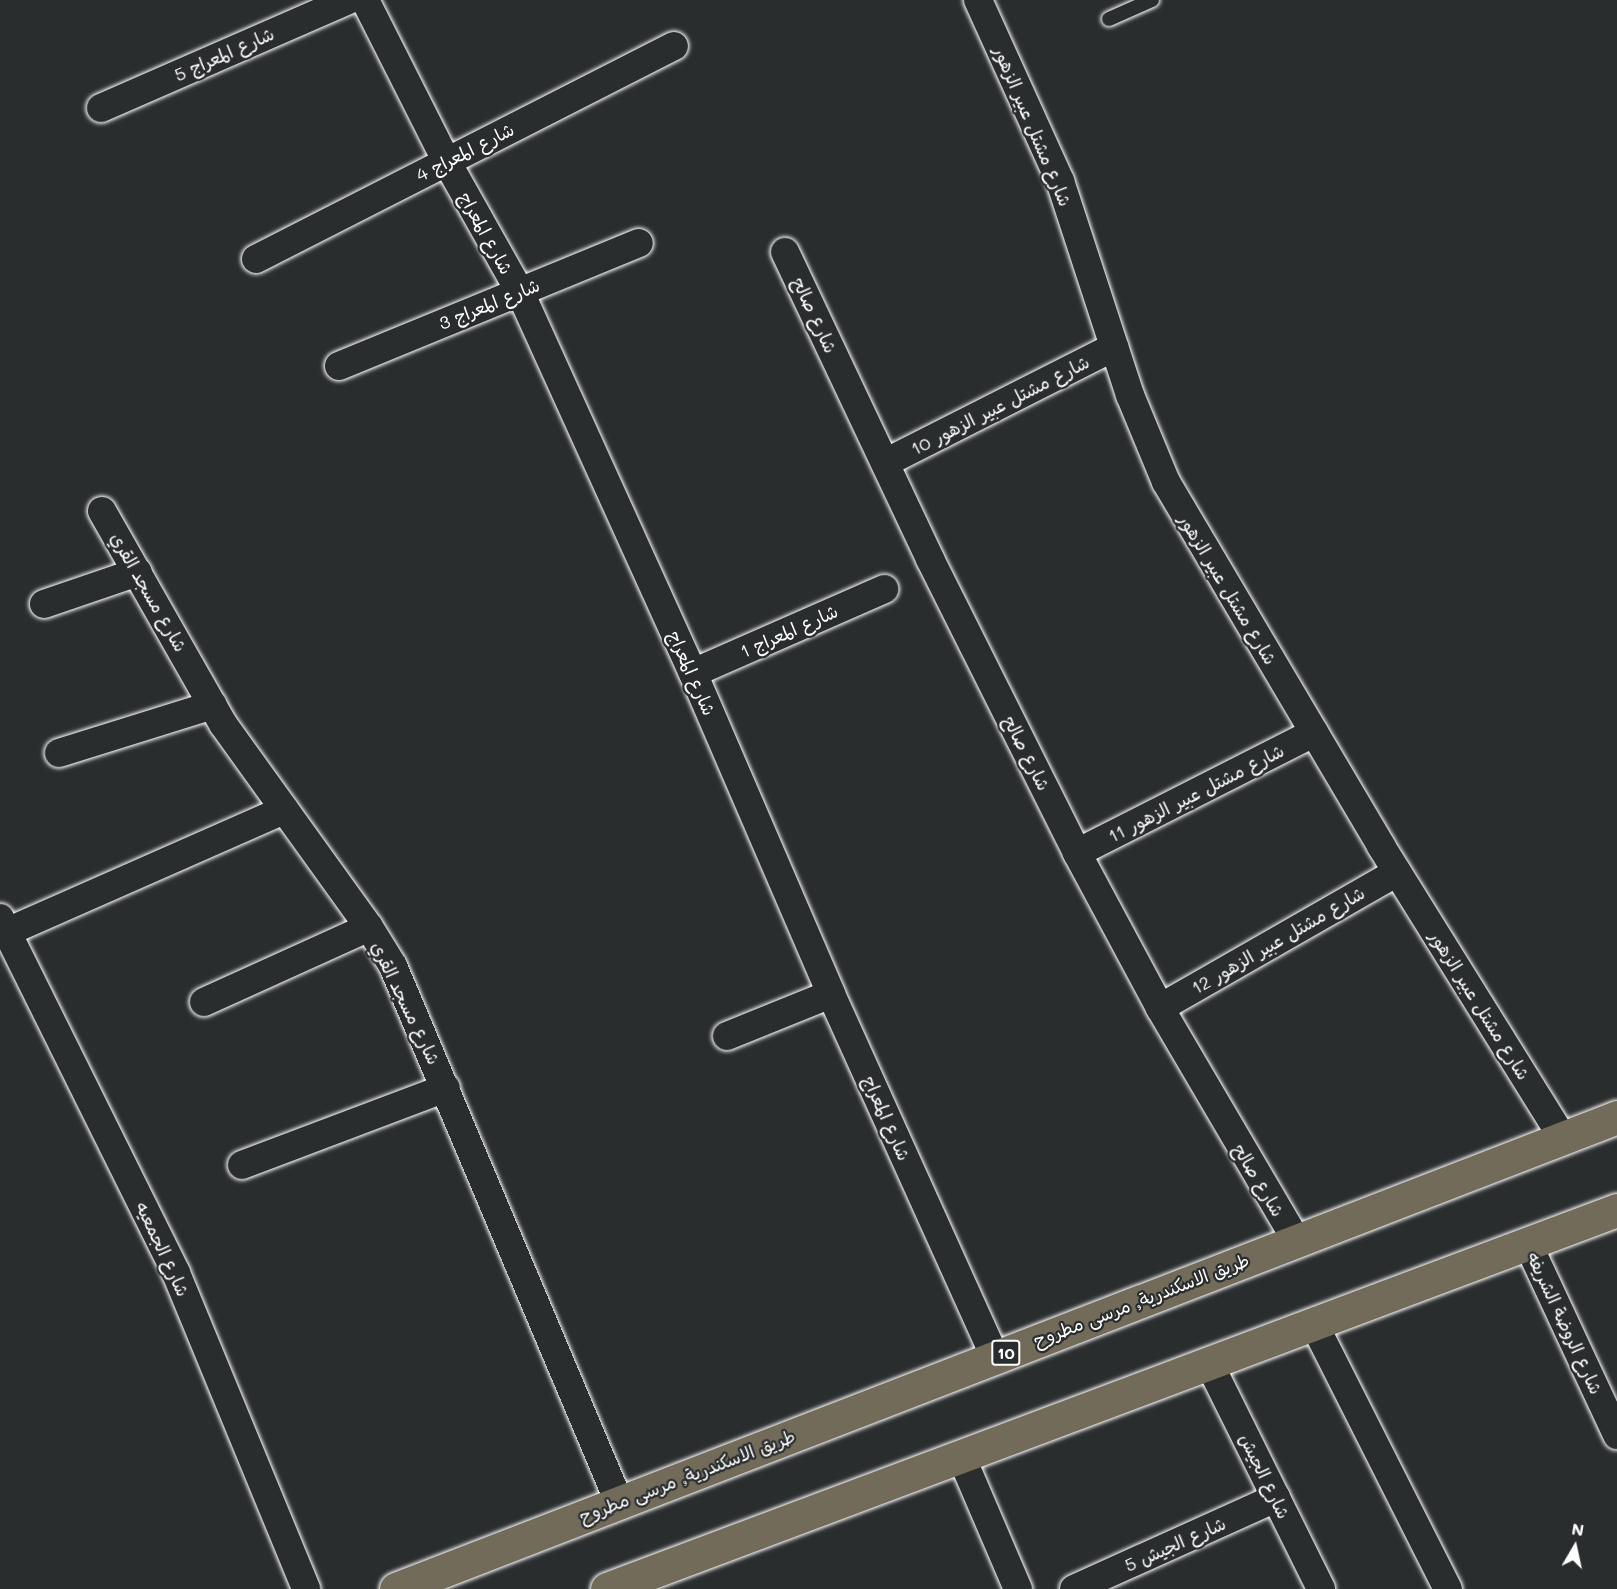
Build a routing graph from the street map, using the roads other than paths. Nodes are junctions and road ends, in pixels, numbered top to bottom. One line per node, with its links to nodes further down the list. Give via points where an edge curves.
1 (348, 0): 7 (street, شارع المعراج 5)
2 (365, 0): 8 (street, شارع المعراج)
3 (978, 0): 13 (street, شارع مشتل عبير الزهور, via 1060,181)
4 (1152, 0): 5 (lane)
5 (1109, 18)
6 (674, 46): 8 (street, شارع المعراج 4)
7 (101, 108)
8 (447, 162): 11 (street, شارع المعراج 4); 12 (street, شارع المعراج)
9 (639, 243): 12 (street, شارع المعراج 3)
10 (785, 252): 15 (street, شارع صالح)
11 (256, 259)
12 (519, 292): 14 (street, شارع المعراج 3); 20 (street, شارع المعراج)
13 (1114, 347): 15 (street, شارع مشتل عبير الزهور 10); 22 (street, شارع مشتل عبير الزهور, via 1166,482)
14 (339, 366)
15 (885, 463): 25 (street, شارع صالح)
16 (102, 511): 17 (street, شارع مسجد القري)
17 (138, 572): 19 (street); 21 (street, شارع مسجد القري)
18 (884, 589): 20 (street, شارع المعراج 1)
19 (44, 604)
20 (693, 673): 29 (street, شارع المعراج)
21 (213, 705): 23 (street); 24 (street, شارع مسجد القري)
22 (1314, 733): 25 (street, شارع مشتل عبير الزهور 11); 26 (street, شارع مشتل عبير الزهور)
23 (59, 753)
24 (284, 810): 27 (street); 28 (street, شارع مسجد القري)
25 (1077, 853): 31 (street, شارع صالح)
26 (1397, 872): 31 (street, شارع مشتل عبير الزهور 12); 35 (street, شارع مشتل عبير الزهور)
27 (3, 925): 48 (street, شارع الجمعيه, via 176,1273)
28 (369, 927): 30 (street); 33 (street, شارع مسجد القري, via 393,966)
29 (831, 993): 32 (street); 41 (street, شارع المعراج)
30 (204, 1002)
31 (1160, 1008): 38 (street, شارع صالح)
32 (727, 1036)
33 (446, 1088): 36 (street); 46 (street, شارع مسجد القري)
34 (1617, 1117): 35 (main road, طريق الاسكندرية, مرسى مطروح / 10)
35 (1562, 1137): 38 (main road, طريق الاسكندرية, مرسى مطروح / 10)
36 (242, 1166)
37 (1617, 1210): 39 (main road)
38 (1296, 1240): 41 (main road, طريق الاسكندرية, مرسى مطروح / 10)
39 (1528, 1244): 40 (main road); 43 (street, شارع الروضة الشريفه)
40 (1314, 1324): 42 (main road); 54 (street)
41 (995, 1357): 46 (main road, طريق الاسكندرية, مرسى مطروح / 10)
42 (1209, 1363): 44 (main road); 45 (street, شارع الجيش)
43 (1617, 1435)
44 (961, 1456): 47 (main road); 51 (street)
45 (1276, 1498): 52 (street, شارع الجيش 5); 53 (street, شارع الجيش)
46 (619, 1502): 49 (main road, طريق الاسكندرية, مرسى مطروح / 10)
47 (657, 1580): 50 (main road)
48 (306, 1589)
49 (396, 1589)
50 (607, 1589)
51 (1018, 1589)
52 (1074, 1589)
53 (1321, 1589)
54 (1448, 1589)

